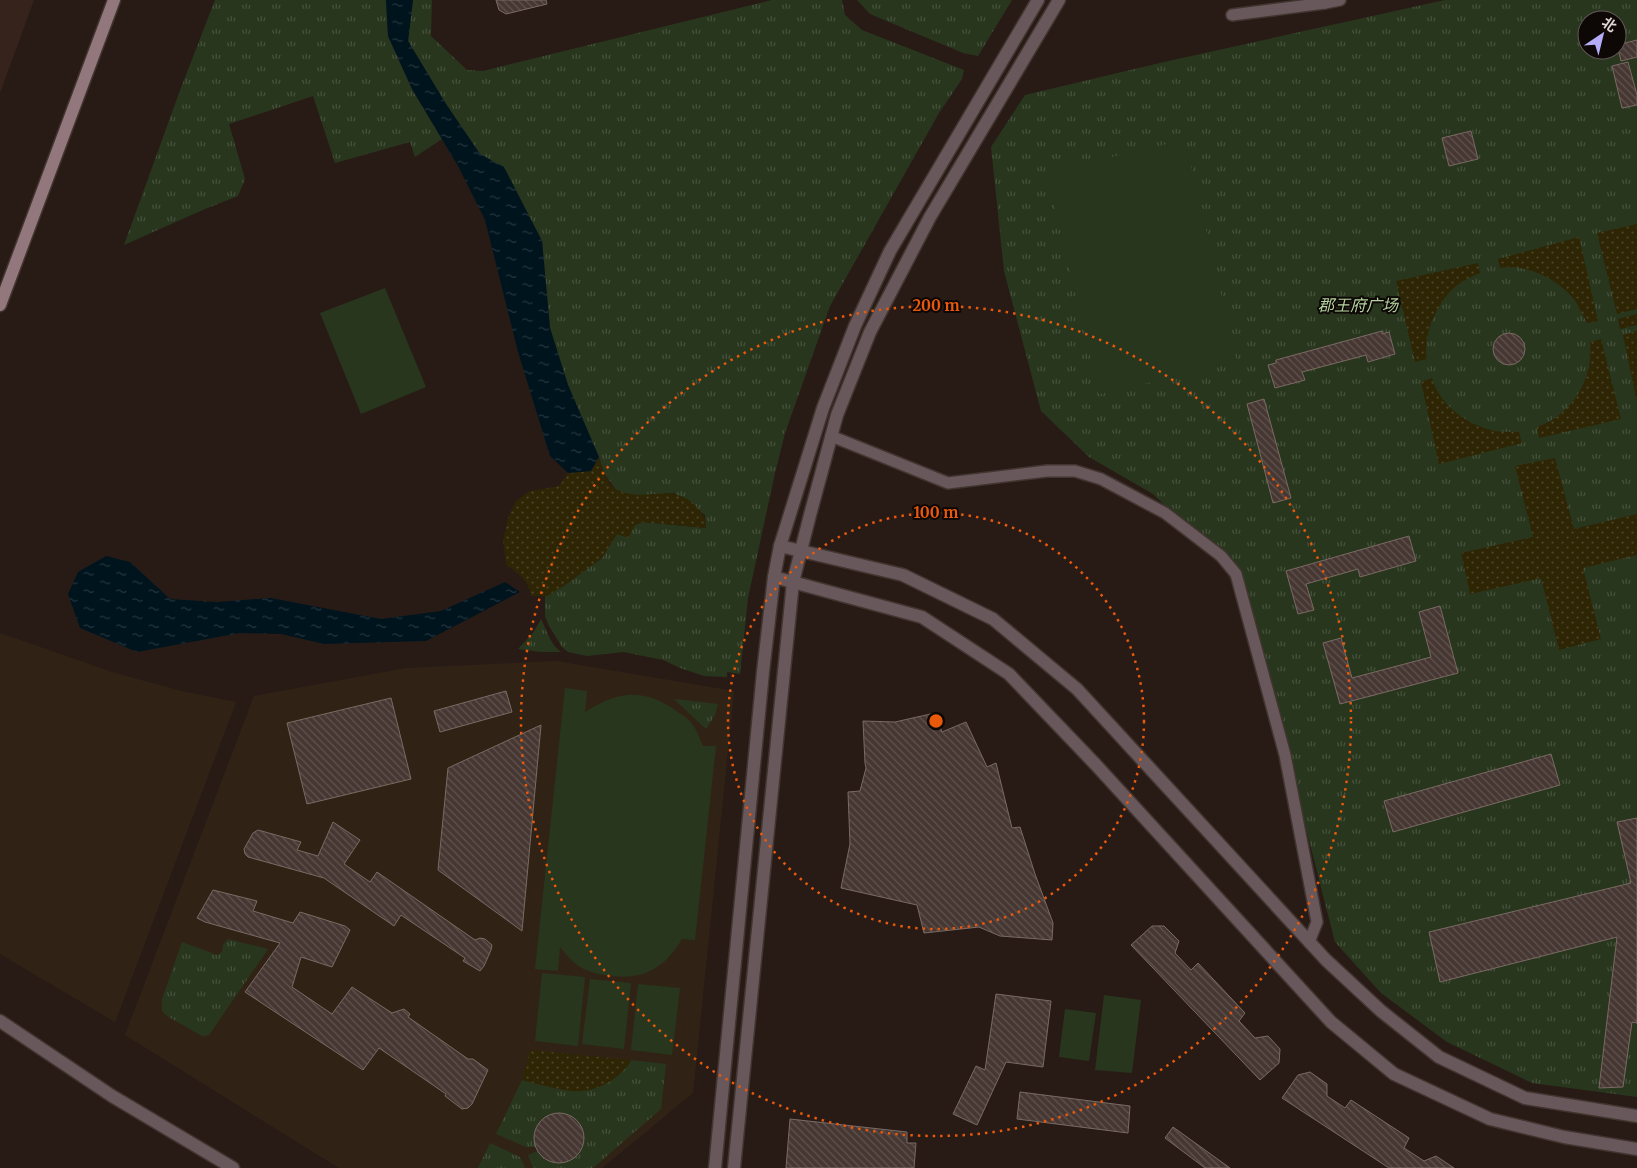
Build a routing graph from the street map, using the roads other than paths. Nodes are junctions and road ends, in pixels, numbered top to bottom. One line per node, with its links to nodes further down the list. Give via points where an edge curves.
1 (114, 0): 7 (main road)
2 (1038, 0): 9 (street, via 890,251 854,326 823,408)
3 (1059, 0): 8 (street, via 930,217 879,314)
4 (1340, 0): 5 (street)
5 (1322, 2): 6 (street)
6 (1232, 15)
7 (0, 305)
8 (831, 436): 10 (street); 13 (street, via 948,483 1047,471 1075,471 1101,479 1165,513 1221,556 1236,574 1285,755 1317,922)
9 (780, 546): 10 (street); 11 (street)
10 (800, 552): 12 (street); 13 (street, via 903,575 993,619 1077,689)
11 (774, 577): 12 (street); 18 (street)
12 (794, 582): 16 (street, via 922,617 1009,674 1331,1022 1394,1074 1490,1119 1564,1137); 19 (street)
13 (1309, 942): 15 (street, via 1382,1011 1439,1057 1525,1098)
14 (0, 1021): 17 (street, via 112,1096)
15 (1637, 1116)
16 (1637, 1149)
17 (232, 1168)
18 (715, 1168)
19 (734, 1168)

